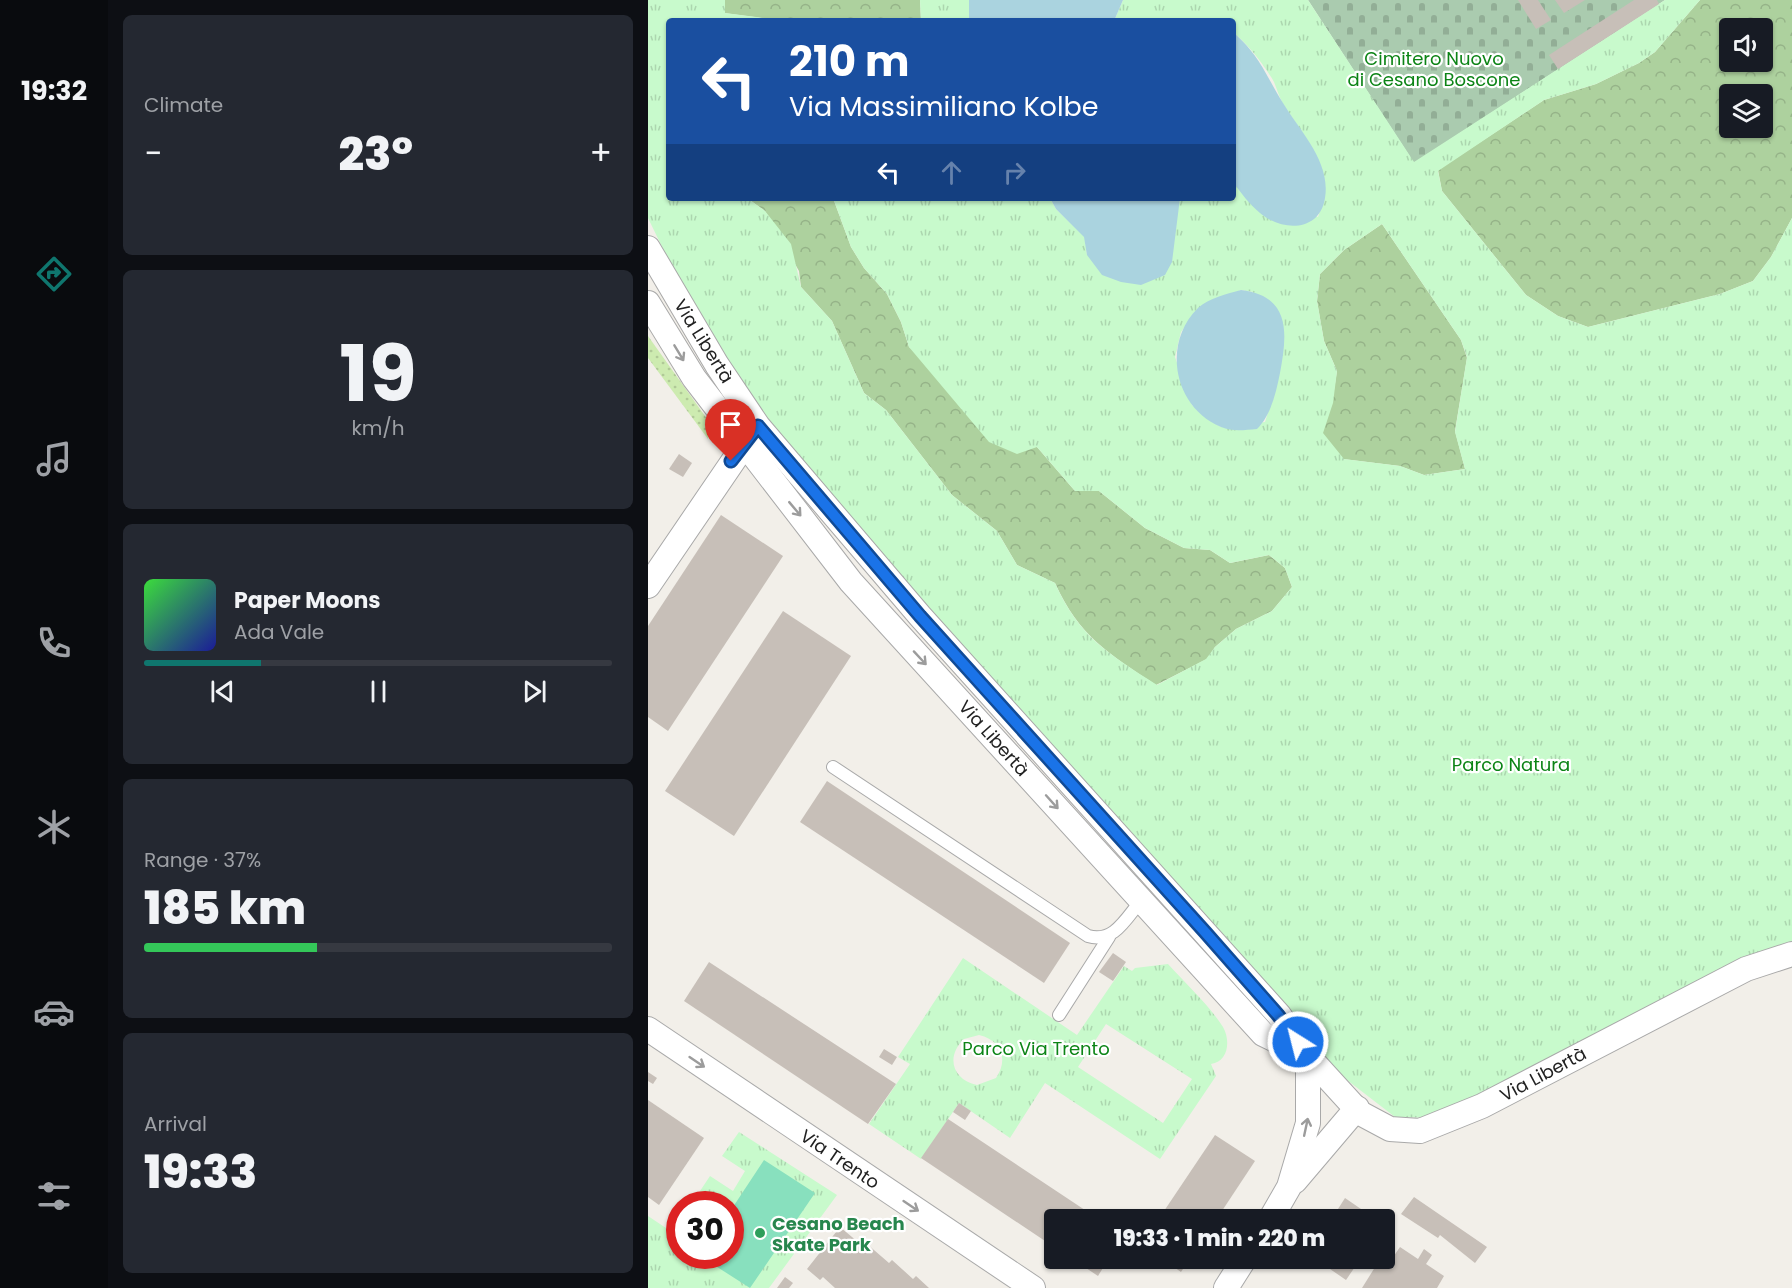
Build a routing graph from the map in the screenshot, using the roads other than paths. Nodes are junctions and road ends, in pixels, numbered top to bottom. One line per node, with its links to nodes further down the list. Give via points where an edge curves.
1 (648, 248): 3 (street, Via Libertà, via 717,365)
2 (648, 303): 3 (street, Via Libertà, one-way to 3, via 694,378)
3 (751, 435): 4 (street); 6 (street, Via Libertà); 7 (street, Via Libertà, one-way to 7, via 851,582)
4 (648, 586)
5 (832, 767): 8 (lane, via 1088,936)
6 (1159, 881): 7 (lane); 12 (street, Via Libertà, via 1278,1015)
7 (1141, 901): 8 (lane); 12 (street, Via Libertà, via 1263,1034)
8 (1109, 938): 10 (lane)
9 (1792, 954): 13 (street, Via Libertà, via 1746,969 1482,1107 1420,1131 1390,1129 1370,1121)
10 (1059, 1015)
11 (648, 1029): 18 (street, Via Trento, one-way to 18)
12 (1308, 1056): 13 (street, Via Libertà); 14 (street, one-way to 12, via 1308,1123)
13 (1357, 1108): 14 (street)
14 (1289, 1187): 15 (street)
15 (1276, 1209)
16 (1240, 1269): 17 (street)
17 (1231, 1286)
18 (1033, 1288)

